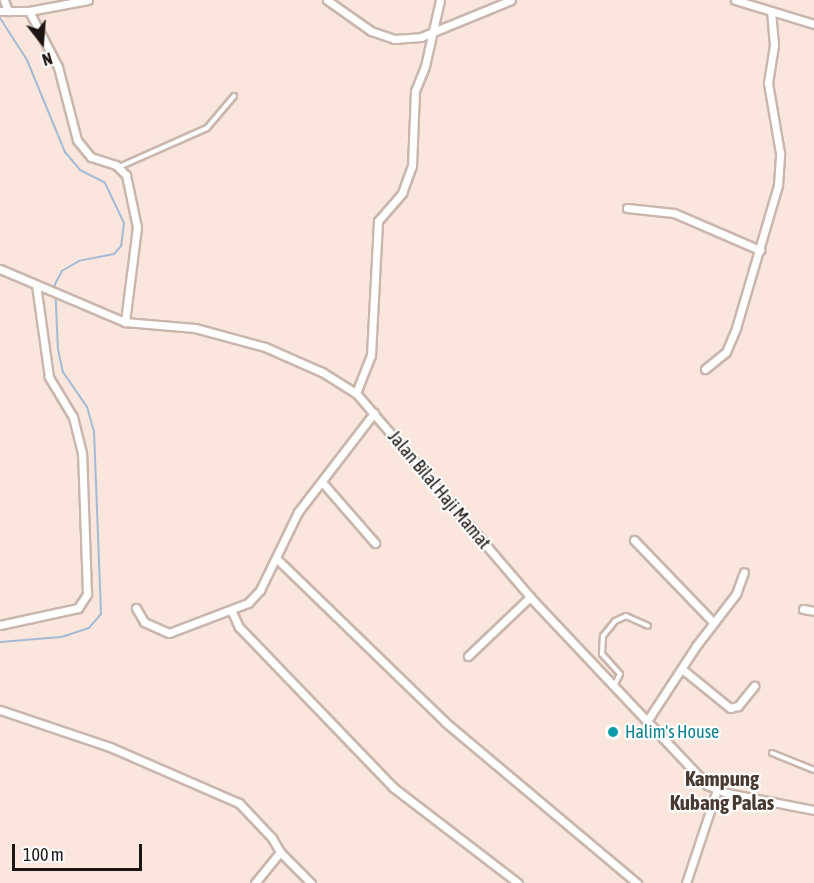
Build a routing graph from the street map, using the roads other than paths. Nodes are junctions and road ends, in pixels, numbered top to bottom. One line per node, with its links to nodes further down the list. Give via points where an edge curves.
1 (4, 0): 7 (street)
2 (88, 0): 8 (street)
3 (327, 0): 11 (street, via 387,38 413,39)
4 (440, 0): 11 (street)
5 (511, 0): 11 (street)
6 (735, 0): 9 (street)
7 (4, 11): 8 (street)
8 (29, 11): 13 (street, via 58,67 77,140 91,158)
9 (771, 11): 10 (street); 15 (street, via 774,45 768,83 781,162)
10 (814, 24)
11 (430, 34): 20 (street, via 413,104 412,166 402,193 378,221 371,355)
12 (234, 96): 13 (lane, via 207,128)
13 (119, 167): 18 (street, via 126,175 137,227)
14 (627, 208): 15 (street, via 674,213)
15 (760, 250): 19 (street, via 726,352)
16 (0, 269): 17 (street, Jalan Bilal Haji Mamat)
17 (36, 285): 18 (street, Jalan Bilal Haji Mamat); 33 (street, via 52,387 73,417 82,453 87,594 78,608)
18 (125, 322): 20 (street, Jalan Bilal Haji Mamat, via 195,328 265,347 322,372)
19 (705, 369)
20 (356, 393): 21 (street, Jalan Bilal Haji Mamat)
21 (374, 413): 22 (street); 27 (street, Jalan Bilal Haji Mamat)
22 (322, 482): 24 (street); 25 (street, via 298,512)
23 (634, 540): 32 (street)
24 (375, 543)
25 (276, 558): 31 (street, via 260,590); 49 (street, via 445,722)
26 (744, 572): 32 (street, via 736,594)
27 (530, 597): 35 (street); 38 (street, Jalan Bilal Haji Mamat)
28 (136, 608): 31 (street, via 144,622 169,633)
29 (803, 609): 30 (street)
30 (814, 611)
31 (231, 612): 48 (street, via 239,627 394,788)
32 (713, 622): 36 (street)
33 (0, 625)
34 (648, 626): 38 (lane, via 626,616 615,621 603,636 602,654 620,674)
35 (468, 656)
36 (682, 669): 37 (street, via 730,708 738,706); 40 (street)
37 (754, 686)
38 (614, 687): 40 (street, Jalan Bilal Haji Mamat)
39 (0, 710): 45 (street, via 110,747 239,803)
40 (647, 721): 43 (street, Jalan Bilal Haji Mamat, via 695,773)
41 (772, 753): 42 (lane)
42 (814, 770)
43 (717, 790): 44 (street, Jalan Bilal Haji Mamat); 50 (street)
44 (814, 810)
45 (280, 852): 46 (street); 47 (street)
46 (255, 883)
47 (311, 883)
48 (518, 883)
49 (637, 883)
50 (686, 883)

